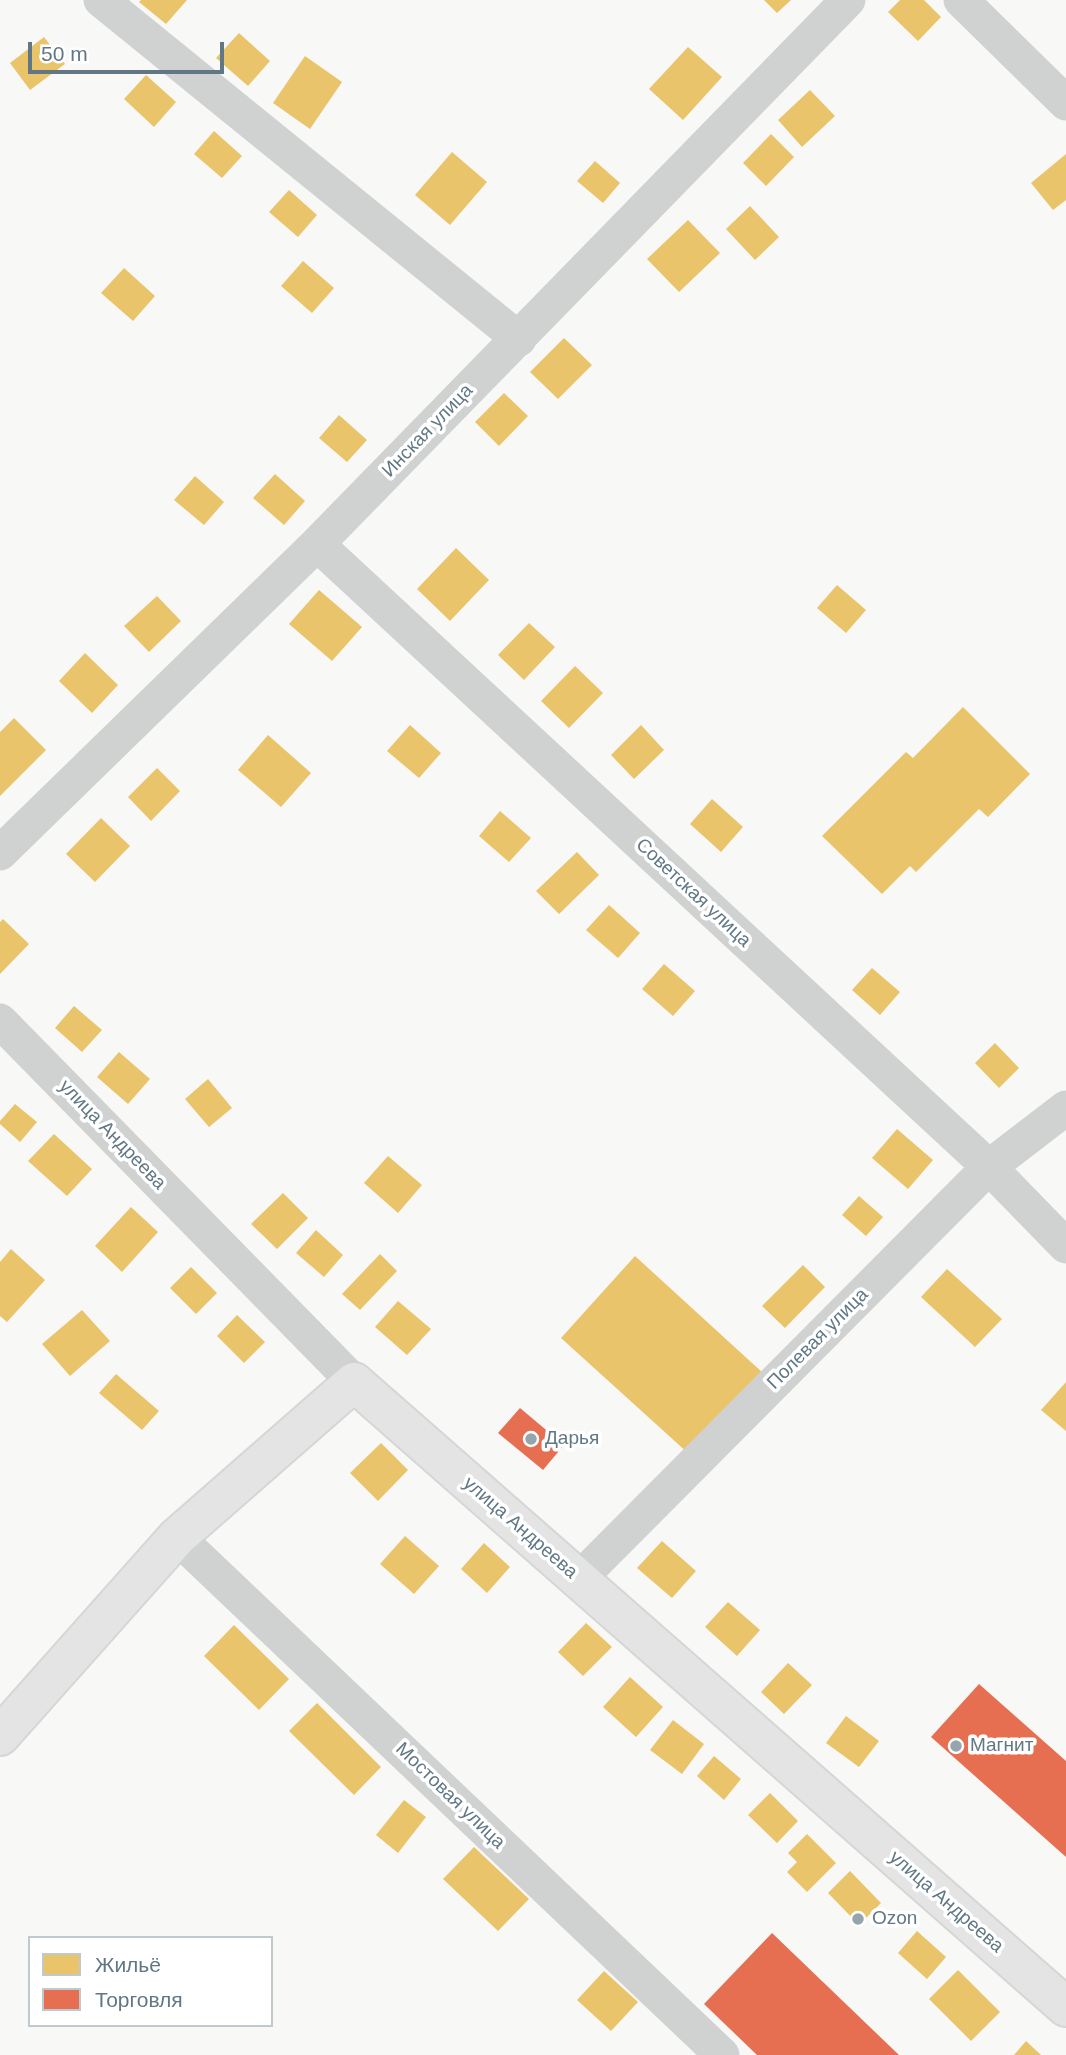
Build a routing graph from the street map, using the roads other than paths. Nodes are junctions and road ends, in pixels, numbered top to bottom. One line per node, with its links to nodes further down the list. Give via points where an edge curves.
1 (101, 0): 5 (street)
2 (848, 0): 5 (street, Инская улица)
3 (961, 0): 4 (street)
4 (1066, 103)
5 (519, 339): 6 (street, Инская улица)
6 (317, 544): 7 (street, Инская улица); 10 (street, Советская улица)
7 (0, 853)
8 (0, 1021): 12 (street, улица Андреева)
9 (1066, 1108): 10 (street, Полевая улица)
10 (989, 1167): 11 (street, Советская улица); 14 (street, Полевая улица)
11 (1066, 1246)
12 (354, 1382): 13 (main road); 14 (main road, улица Андреева)
13 (177, 1537): 15 (main road); 17 (street, Мостовая улица)
14 (579, 1579): 16 (main road, улица Андреева)
15 (0, 1735)
16 (1066, 2007)
17 (722, 2055)

